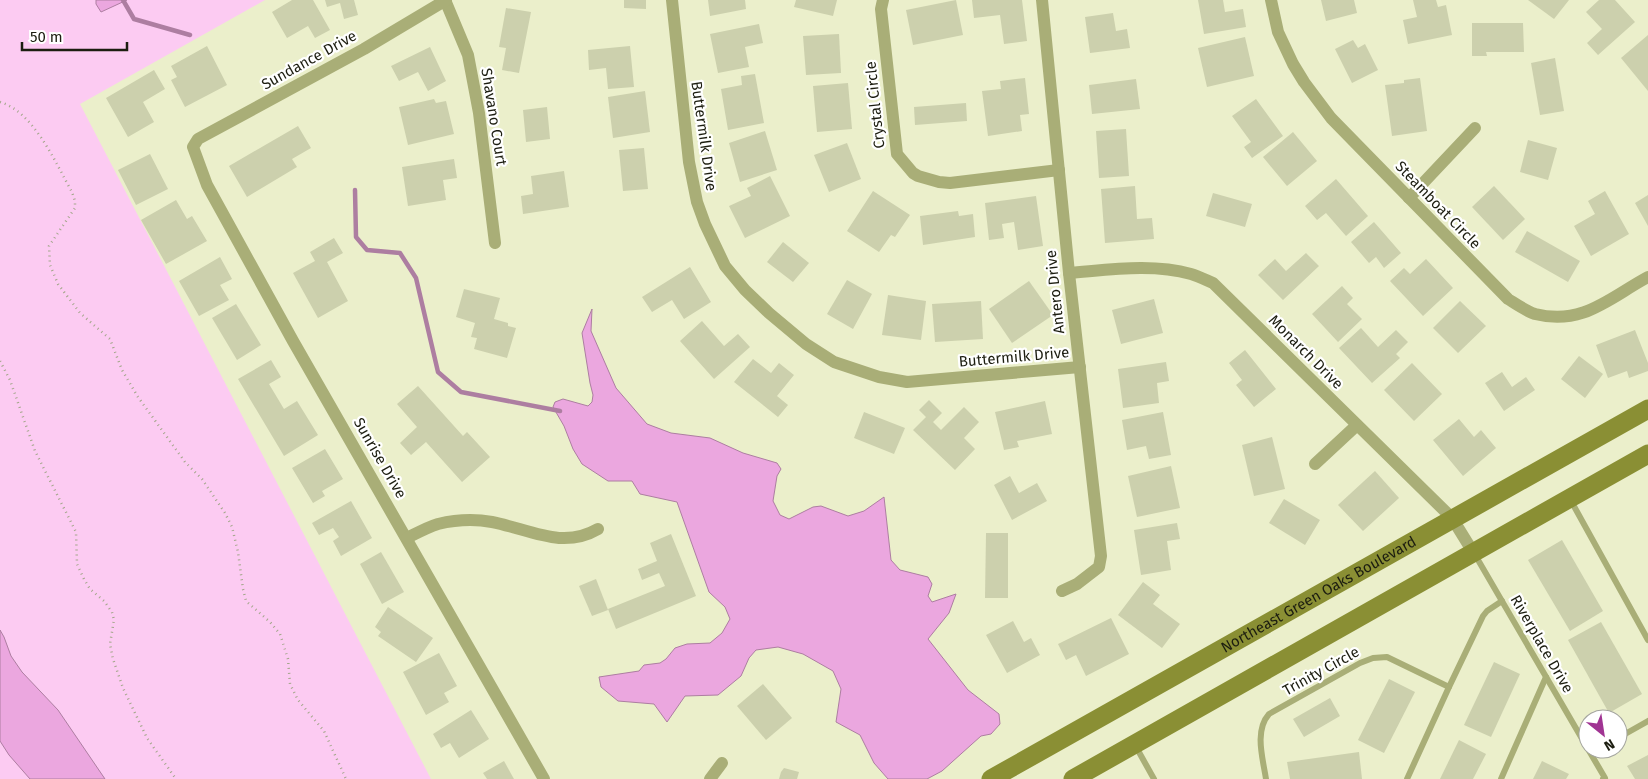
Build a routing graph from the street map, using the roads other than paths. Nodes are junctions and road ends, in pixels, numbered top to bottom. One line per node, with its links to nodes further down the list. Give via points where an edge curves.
1 (446, 0): 7 (street, Sundance Drive, via 364,49 198,139); 10 (street, Shavano Court, via 468,55 479,113)
2 (672, 0): 13 (street, Buttermilk Drive, via 696,202 725,266 769,313 834,362 906,382)
3 (883, 0): 8 (street, Crystal Circle, via 881,9 897,154 913,173 950,183)
4 (1042, 0): 8 (street, Antero Drive)
5 (1271, 0): 9 (street, Steamboat Circle, via 1278,32 1304,82 1331,118)
6 (1475, 128): 9 (street)
7 (193, 151): 21 (street, Sunrise Drive, via 208,185 293,341)
8 (1059, 170): 11 (street, Antero Drive)
9 (1409, 198): 12 (street, Steamboat Circle, via 1508,299 1533,314 1575,316 1606,304)
10 (495, 243)
11 (1069, 272): 13 (street, Antero Drive); 15 (street, Monarch Drive, via 1161,269 1213,282)
12 (1648, 277)
13 (1080, 367): 23 (street, Antero Drive, via 1101,556 1098,567)
14 (1648, 409): 19 (main road, Northeast Green Oaks Boulevard)
15 (1357, 425): 17 (street); 19 (street, Monarch Drive)
16 (1648, 454): 18 (main road)
17 (1315, 464)
18 (1569, 498): 22 (main road); 25 (lane)
19 (1452, 518): 22 (street, Monarch Drive); 36 (main road, Northeast Green Oaks Boulevard)
20 (598, 529): 21 (street, via 587,536 565,539 491,521 465,520 437,524)
21 (407, 538): 34 (street, Sunrise Drive)
22 (1474, 552): 24 (lane, Riverplace Drive); 31 (main road)
23 (1062, 591)
24 (1502, 601): 26 (lane, Riverplace Drive); 27 (lane, via 1483,616)
25 (1648, 640)
26 (1546, 677): 29 (lane, Riverplace Drive); 41 (lane)
27 (1449, 687): 39 (lane, Trinity Circle, via 1388,657 1360,663 1264,719 1260,730); 40 (lane)
28 (1648, 722): 30 (lane)
29 (1578, 731)
30 (1628, 733)
31 (1134, 744): 37 (main road); 38 (lane)
32 (1594, 759): 42 (lane, Riverplace Drive)
33 (722, 763): 35 (street)
34 (544, 779)
35 (710, 779)
36 (990, 779)
37 (1073, 779)
38 (1154, 779)
39 (1266, 779)
40 (1406, 779)
41 (1501, 779)
42 (1604, 779)

